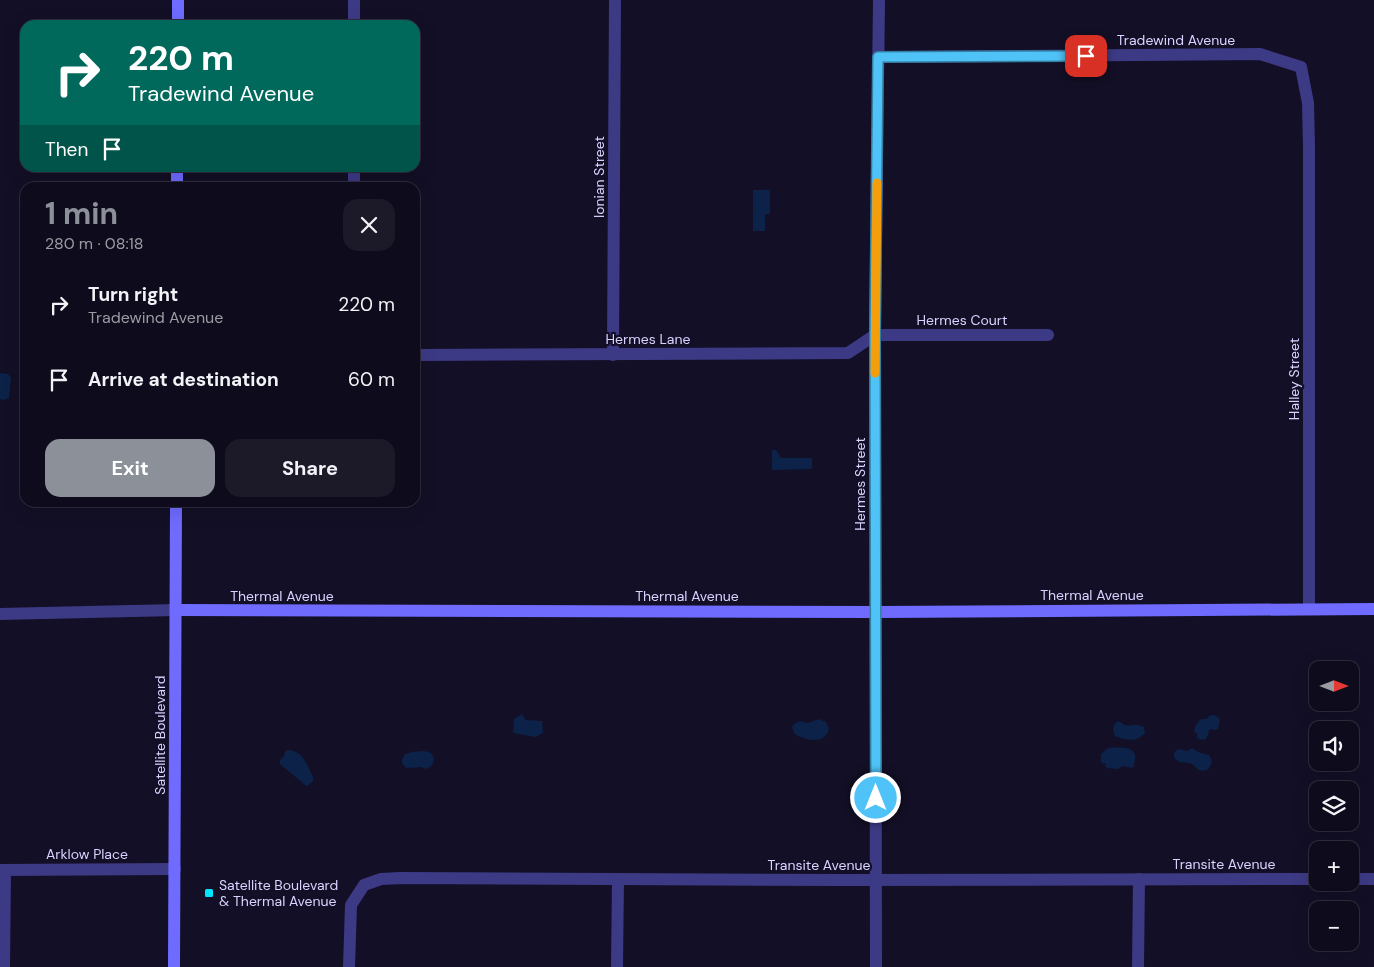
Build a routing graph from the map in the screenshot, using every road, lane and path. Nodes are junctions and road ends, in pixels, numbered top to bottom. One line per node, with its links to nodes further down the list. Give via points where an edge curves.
1 (178, 0): 5 (street)
2 (354, 0): 6 (street)
3 (615, 0): 12 (street, Ionian Street)
4 (879, 0): 7 (street, Hermes Street)
5 (178, 20)
6 (354, 20)
7 (878, 57): 8 (street, Tradewind Avenue, via 1260,54 1301,67 1308,103); 9 (street, Hermes Street)
8 (1309, 148): 14 (street, Halley Street)
9 (875, 334): 10 (street, Hermes Court); 12 (street, Hermes Lane, via 848,353); 17 (street, Hermes Street)
10 (1048, 335)
11 (420, 355): 12 (street, Hermes Lane)
12 (614, 355)
13 (176, 507): 16 (street, Satellite Boulevard)
14 (1309, 609): 15 (street, Thermal Avenue); 17 (street, Thermal Avenue)
15 (1374, 609)
16 (176, 610): 17 (street, Thermal Avenue); 18 (street, Thermal Avenue); 19 (street, Satellite Boulevard)
17 (876, 612): 26 (street, Hermes Street)
18 (0, 614)
19 (175, 869): 20 (street, Arklow Place); 28 (street, Satellite Boulevard)
20 (2, 870): 27 (street)
21 (618, 879): 26 (street, Transite Avenue); 29 (street, Transite Avenue, via 381,879 364,885 352,905); 30 (street)
22 (1139, 879): 23 (street, Transite Avenue); 26 (street, Transite Avenue); 32 (street)
23 (1309, 879)
24 (1359, 879): 25 (street)
25 (1374, 879)
26 (876, 880): 31 (street, Hermes Street)
27 (4, 967)
28 (174, 967)
29 (349, 967)
30 (617, 967)
31 (876, 967)
32 (1138, 967)

